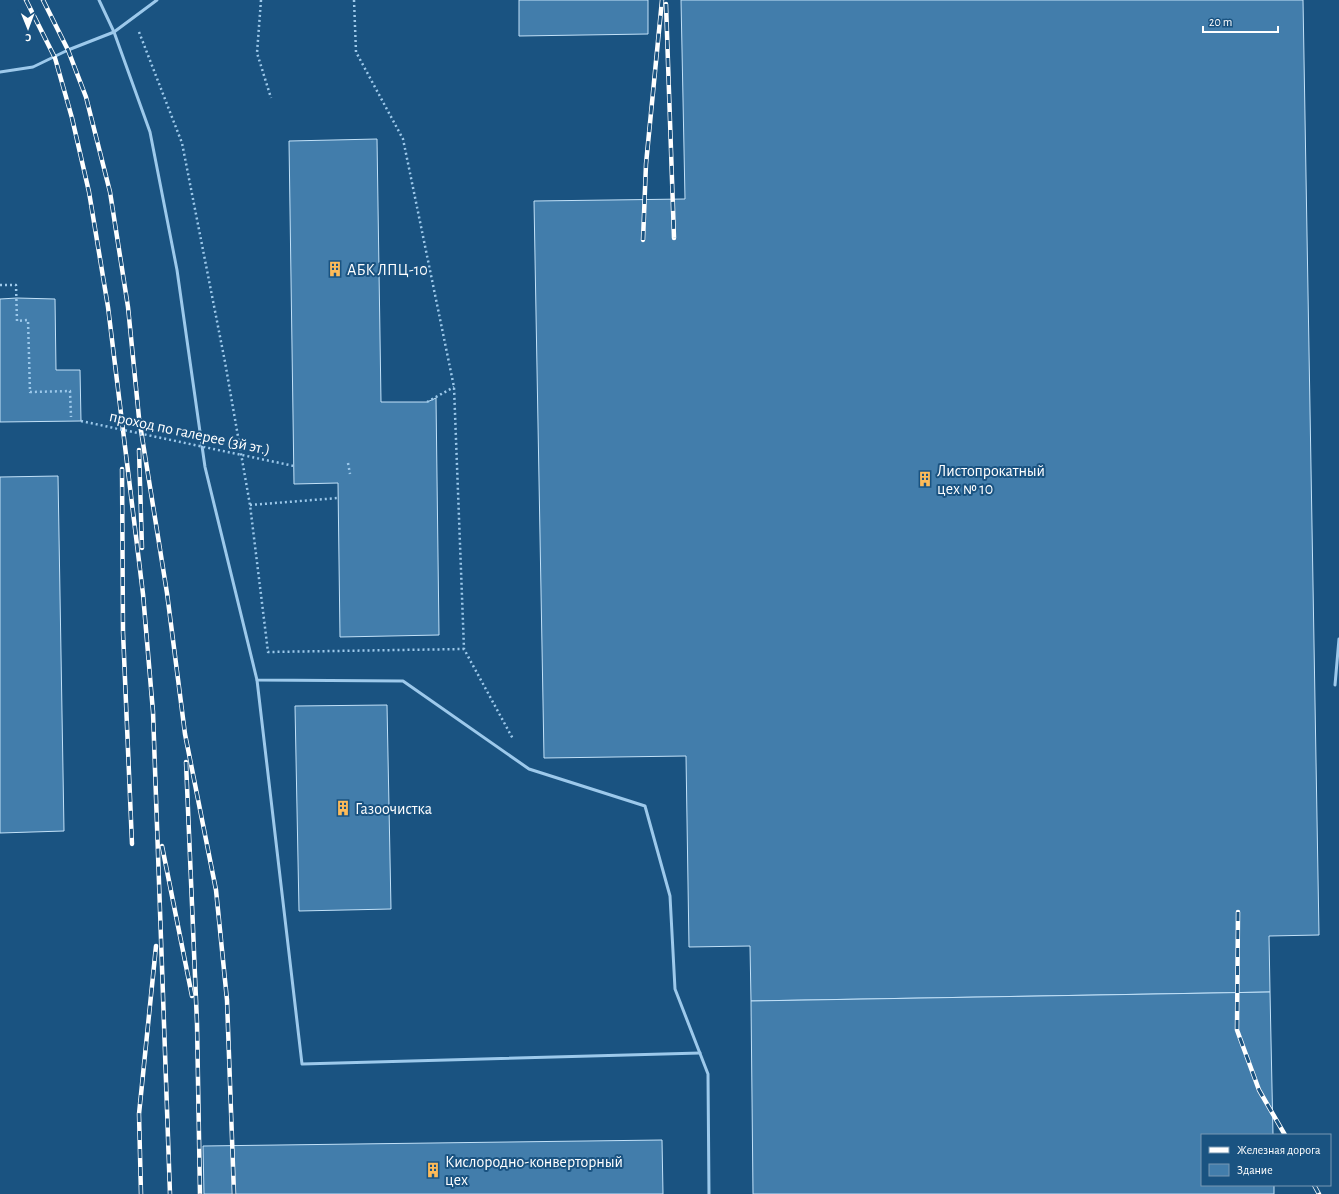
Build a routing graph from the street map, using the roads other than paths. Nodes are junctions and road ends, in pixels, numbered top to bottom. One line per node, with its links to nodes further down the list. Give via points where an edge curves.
1 (99, 0): 3 (lane)
2 (157, 0): 3 (lane)
3 (114, 32): 4 (lane, via 33,67); 6 (lane, via 150,132 177,270 205,467)
4 (0, 72)
5 (1339, 639): 7 (lane)
6 (257, 680): 8 (lane, via 403,681 529,769 645,806 670,896 675,989); 8 (lane, via 302,1064)
7 (1335, 685)
8 (700, 1053): 9 (lane, via 708,1074)
9 (709, 1194)

